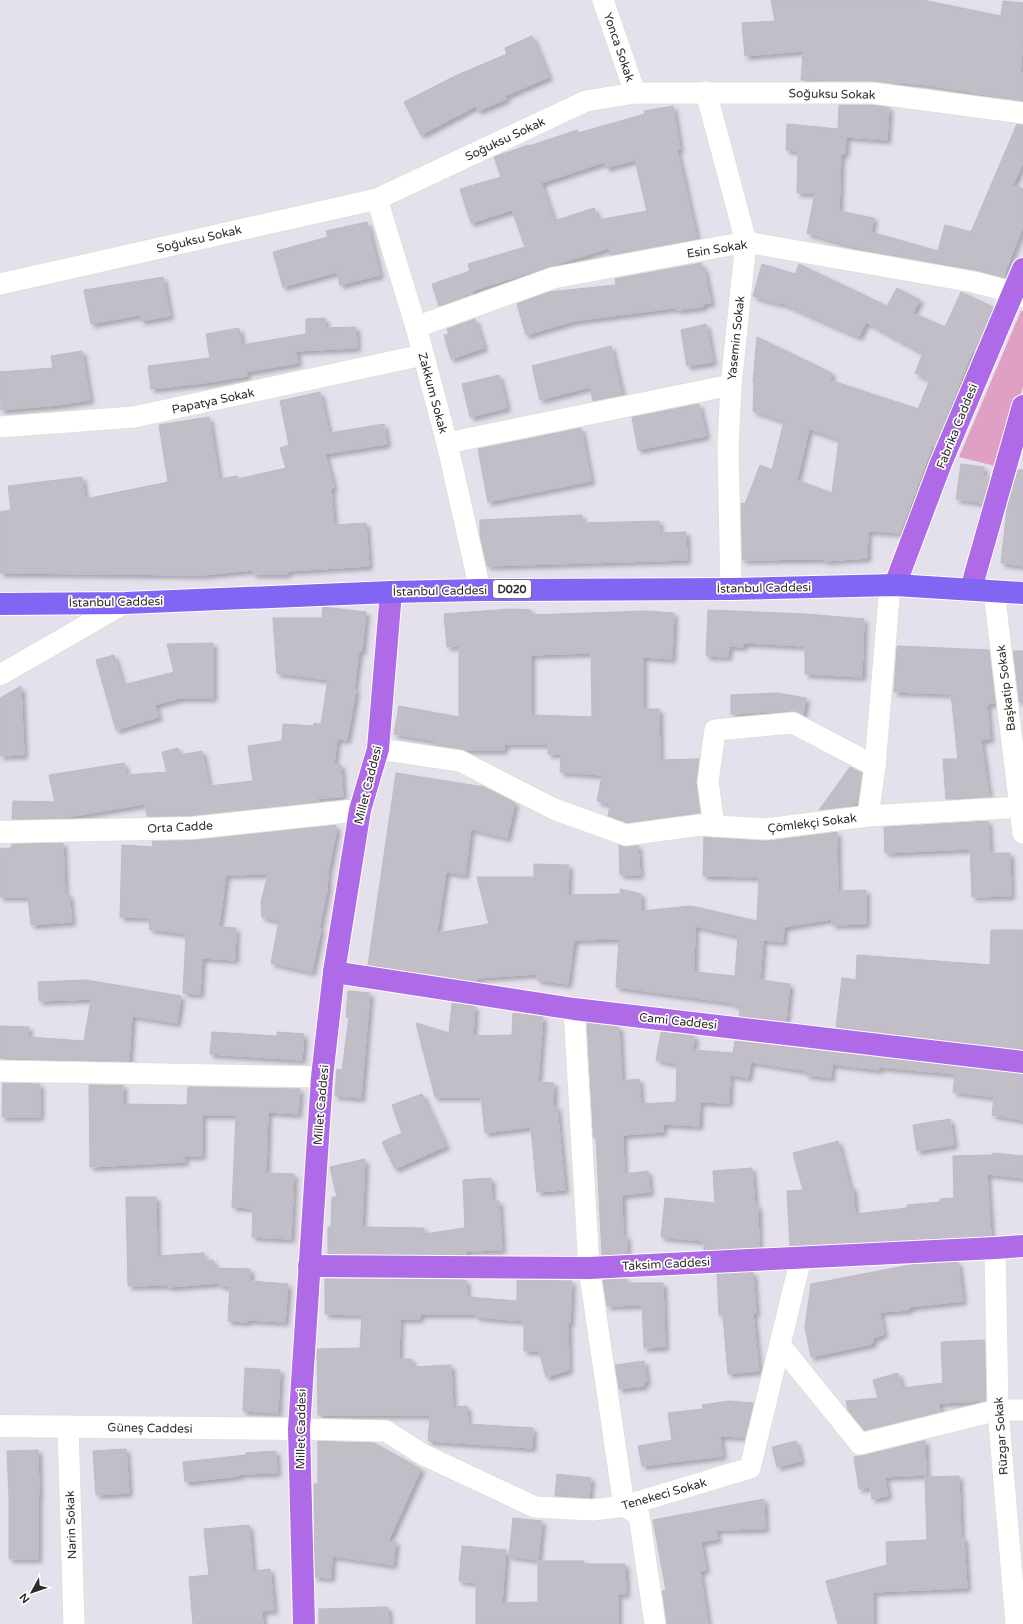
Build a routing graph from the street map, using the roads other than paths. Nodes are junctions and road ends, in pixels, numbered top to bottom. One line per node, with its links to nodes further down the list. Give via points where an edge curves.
1 (603, 0): 3 (street, Yonca Sokak)
2 (706, 92): 3 (street, Soğuksu Sokak); 4 (street, Soğuksu Sokak, via 872,94); 6 (street, Yasemin Sokak)
3 (635, 93): 5 (street, Soğuksu Sokak, via 586,101)
4 (1023, 113)
5 (377, 199): 8 (street, Soğuksu Sokak); 10 (street, Zakkum Sokak)
6 (746, 242): 9 (street, Esin Sokak, via 974,282); 10 (street, Esin Sokak, via 553,278); 12 (street, Yasemin Sokak)
7 (1023, 269): 9 (main road, Fabrika Caddesi)
8 (0, 284)
9 (1018, 294): 16 (main road, Fabrika Caddesi, via 941,462)
10 (416, 327): 11 (street, Zakkum Sokak)
11 (423, 355): 14 (street, Papatya Sokak, via 134,417); 15 (street, Zakkum Sokak)
12 (731, 385): 15 (street); 17 (street, Yasemin Sokak, via 728,447)
13 (1023, 406): 19 (main road)
14 (0, 426)
15 (447, 443): 18 (street, Zakkum Sokak)
16 (892, 585): 17 (highway, İstanbul Caddesi / D020); 19 (highway, İstanbul Caddesi / D020); 27 (street)
17 (731, 589): 18 (highway, İstanbul Caddesi / D020)
18 (480, 590): 21 (highway, İstanbul Caddesi / D020)
19 (971, 590): 20 (highway, İstanbul Caddesi / D020)
20 (994, 591): 22 (highway, İstanbul Caddesi / D020); 28 (street, Başkatip Sokak)
21 (391, 592): 23 (highway, İstanbul Caddesi / D020); 26 (main road, Millet Caddesi)
22 (1023, 593)
23 (125, 603): 24 (highway, İstanbul Caddesi / D020); 25 (street)
24 (0, 604)
25 (0, 675)
26 (378, 750): 29 (main road, Millet Caddesi); 31 (street, Çömlekçi Sokak, via 460,761 554,810 626,835 700,825)
27 (875, 766): 30 (street); 31 (street, via 793,723 715,730 708,782)
28 (1021, 807): 30 (street, Çömlekçi Sokak); 33 (street, Başkatip Sokak)
29 (360, 810): 32 (street, Orta Cadde, via 192,828); 34 (main road, Millet Caddesi)
30 (868, 816): 31 (street, Çömlekçi Sokak, via 766,829)
31 (714, 826)
32 (0, 832)
33 (1023, 833)
34 (334, 972): 35 (main road, Cami Caddesi); 38 (main road, Millet Caddesi)
35 (574, 1009): 36 (main road, Cami Caddesi); 43 (street)
36 (1023, 1062)
37 (0, 1071): 38 (street)
38 (322, 1077): 42 (main road, Millet Caddesi)
39 (1023, 1246): 40 (main road, Taksim Caddesi)
40 (995, 1248): 41 (main road, Taksim Caddesi); 45 (street, Rüzgar Sokak)
41 (801, 1258): 43 (main road, Taksim Caddesi); 44 (street, Tenekeci Sokak)
42 (309, 1266): 43 (main road, Taksim Caddesi); 49 (main road, Millet Caddesi)
43 (589, 1268): 50 (street)
44 (780, 1345): 45 (street, via 860,1444); 50 (street, Tenekeci Sokak, via 750,1468)
45 (998, 1410): 46 (street); 51 (street, Rüzgar Sokak)
46 (1023, 1410)
47 (0, 1426): 48 (street, Güneş Caddesi)
48 (68, 1426): 49 (street, Güneş Caddesi); 52 (street, Narin Sokak)
49 (299, 1429): 50 (street, Tenekeci Sokak, via 386,1432 422,1454 535,1507 592,1510); 53 (main road, Millet Caddesi)
50 (624, 1506): 54 (street, via 640,1515)
51 (1016, 1545): 55 (street, Rüzgar Sokak)
52 (74, 1624)
53 (304, 1624)
54 (655, 1624)
55 (1016, 1624)

